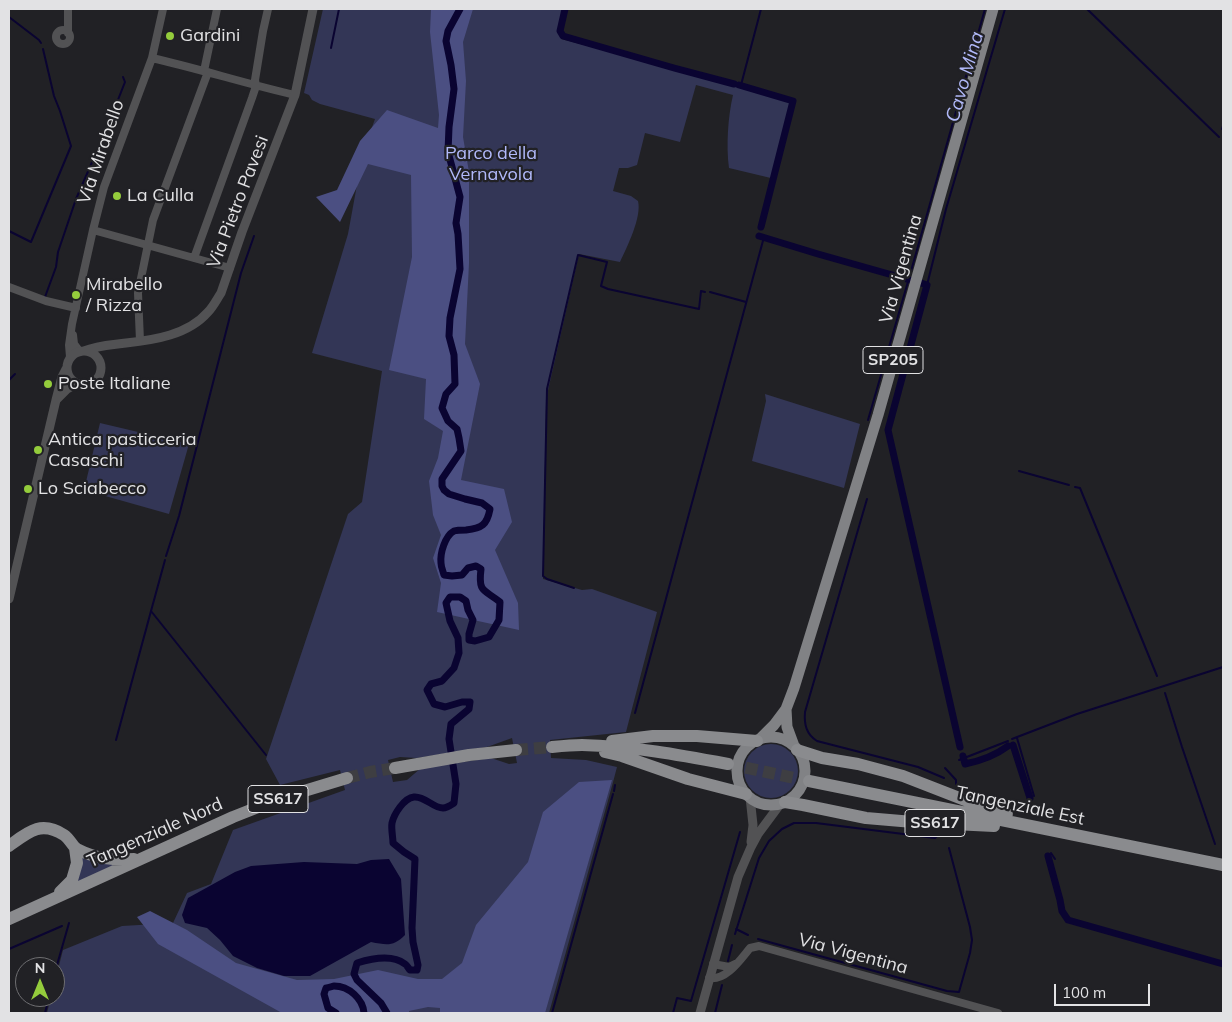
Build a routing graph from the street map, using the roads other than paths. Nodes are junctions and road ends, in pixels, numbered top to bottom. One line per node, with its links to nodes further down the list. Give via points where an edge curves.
1 (68, 9): 7 (street)
2 (163, 9): 8 (street, Via Mirabello)
3 (217, 9): 9 (street)
4 (268, 9): 10 (street)
5 (313, 9): 11 (street, Via Pietro Pavesi)
6 (993, 9): 28 (main road, Via Vigentina / SP205, via 878,415)
7 (68, 33)
8 (152, 58): 9 (street); 12 (street, Via Mirabello, via 104,187)
9 (206, 71): 10 (street); 13 (street, via 153,220)
10 (256, 86): 11 (street); 14 (street)
11 (296, 95): 15 (street, Via Pietro Pavesi)
12 (93, 230): 13 (street); 17 (street, Via Mirabello)
13 (148, 245): 14 (street); 19 (street, via 138,293)
14 (194, 258): 15 (street)
15 (230, 268): 19 (street, Via Pietro Pavesi, via 216,301 198,321 166,337)
16 (9, 287): 17 (street)
17 (76, 308): 18 (street, Via Mirabello)
18 (72, 324): 21 (street, Via Mirabello, via 73,340); 22 (street, Via Mirabello)
19 (140, 341): 20 (street, Via Pietro Pavesi)
20 (121, 344): 21 (street, Via Pietro Pavesi); 23 (street, Via Pietro Pavesi, via 108,350)
21 (82, 351): 22 (street); 23 (street, via 93,354)
22 (70, 357): 24 (street)
23 (100, 362): 25 (street, via 101,372 96,381 88,386)
24 (66, 369): 25 (street); 26 (street)
25 (76, 384): 26 (street)
26 (56, 400): 27 (street)
27 (9, 599)
28 (786, 709): 29 (main road, Via Vigentina / SP205); 32 (main road, Via Vigentina / SP205, via 787,727)
29 (759, 740): 30 (highway, via 653,736); 32 (main road, via 776,738); 38 (main road, Via Vigentina / SP205, via 746,748 738,763 739,781)
30 (581, 745): 31 (highway); 34 (highway, via 635,748); 38 (highway)
31 (552, 747)
32 (796, 748): 39 (main road, Via Vigentina / SP205, via 804,763 803,783 798,792); 40 (highway, SS617, via 822,758 903,776 999,812)
33 (516, 750): 35 (highway)
34 (728, 764)
35 (395, 768)
36 (347, 778): 44 (highway, Tangenziale Nord / SS617, via 233,817)
37 (809, 781): 40 (highway, Tangenziale Est / SS617)
38 (748, 796): 39 (main road, via 765,804); 42 (street, Via Vigentina, via 753,825)
39 (783, 803): 40 (highway, SS617, via 866,818 985,824); 42 (street, Via Vigentina)
40 (1086, 838): 45 (highway, Tangenziale Est / SS617)
41 (9, 846): 43 (highway, via 27,832 39,828 53,829 66,836)
42 (751, 846): 49 (street, Via Vigentina, via 738,877)
43 (75, 848): 44 (highway, via 112,860); 46 (highway, via 77,863 72,880)
44 (142, 858): 46 (highway, Tangenziale Nord / SS617)
45 (1223, 865)
46 (53, 898): 47 (highway, Tangenziale Nord / SS617)
47 (9, 919)
48 (737, 963): 49 (street, via 729,967); 50 (street, Via Vigentina, via 724,975); 52 (street, Via Vigentina, via 750,948 758,946)
49 (713, 964): 50 (street, Via Vigentina)
50 (709, 978): 51 (street, Via Vigentina)
51 (700, 1013)
52 (998, 1013)

